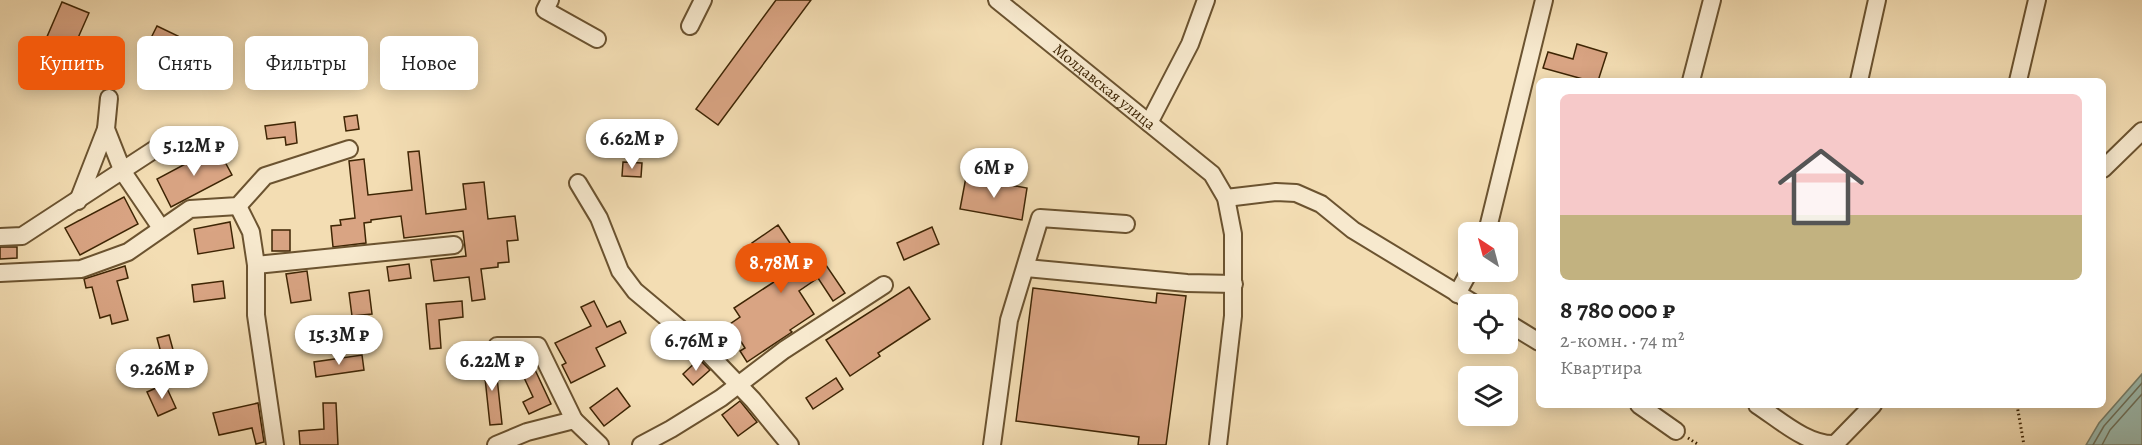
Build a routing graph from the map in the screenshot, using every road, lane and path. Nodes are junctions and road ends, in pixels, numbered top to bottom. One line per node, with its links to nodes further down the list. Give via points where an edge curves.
1 (550, 0): 10 (street, via 545,10)
2 (703, 0): 9 (street)
3 (997, 0): 15 (street, Молдавская улица)
4 (1206, 0): 15 (street, via 1190,44)
5 (1544, 0): 26 (street)
6 (1712, 0): 11 (street)
7 (1877, 0): 12 (street)
8 (2037, 0): 13 (street)
9 (690, 26)
10 (597, 39)
11 (1692, 78)
12 (1859, 78)
13 (2019, 78)
14 (109, 98): 16 (street)
15 (1149, 123): 23 (street, Молдавская улица, via 1212,174)
16 (106, 129): 21 (street); 24 (street)
17 (2142, 130): 20 (street)
18 (172, 138): 21 (street)
19 (349, 149): 25 (street, via 265,176)
20 (2106, 166)
21 (123, 172): 24 (street); 28 (street)
22 (578, 183): 41 (street, via 599,218 620,271 635,291 703,348)
23 (1226, 198): 35 (street, via 1233,234); 37 (street, via 1276,192 1296,193 1313,200 1353,230)
24 (78, 201): 29 (street, via 22,236)
25 (238, 206): 28 (street, via 190,209); 31 (street, via 251,232)
26 (1489, 222)
27 (1126, 224): 32 (street, via 1040,218)
28 (160, 228): 33 (street, via 128,252 81,269)
29 (0, 237)
30 (454, 246): 31 (street)
31 (256, 265): 48 (street, via 256,315)
32 (1026, 267): 35 (street); 53 (street, via 1009,320)
33 (0, 273)
34 (1464, 282): 37 (street)
35 (1234, 284): 54 (street)
36 (884, 285): 41 (street)
37 (1457, 294)
38 (1518, 329): 39 (street)
39 (1536, 340)
40 (496, 346): 46 (street, via 538,346)
41 (738, 384): 51 (street); 52 (street)
42 (1644, 408): 47 (street)
43 (1762, 408): 44 (street, via 1824,445 1835,444)
44 (1870, 408)
45 (2018, 408): 55 (path)
46 (574, 420): 49 (street); 50 (street)
47 (1676, 431)
48 (275, 445)
49 (496, 445)
50 (600, 445)
51 (641, 445)
52 (790, 445)
53 (992, 445)
54 (1218, 445)
55 (2024, 445)

